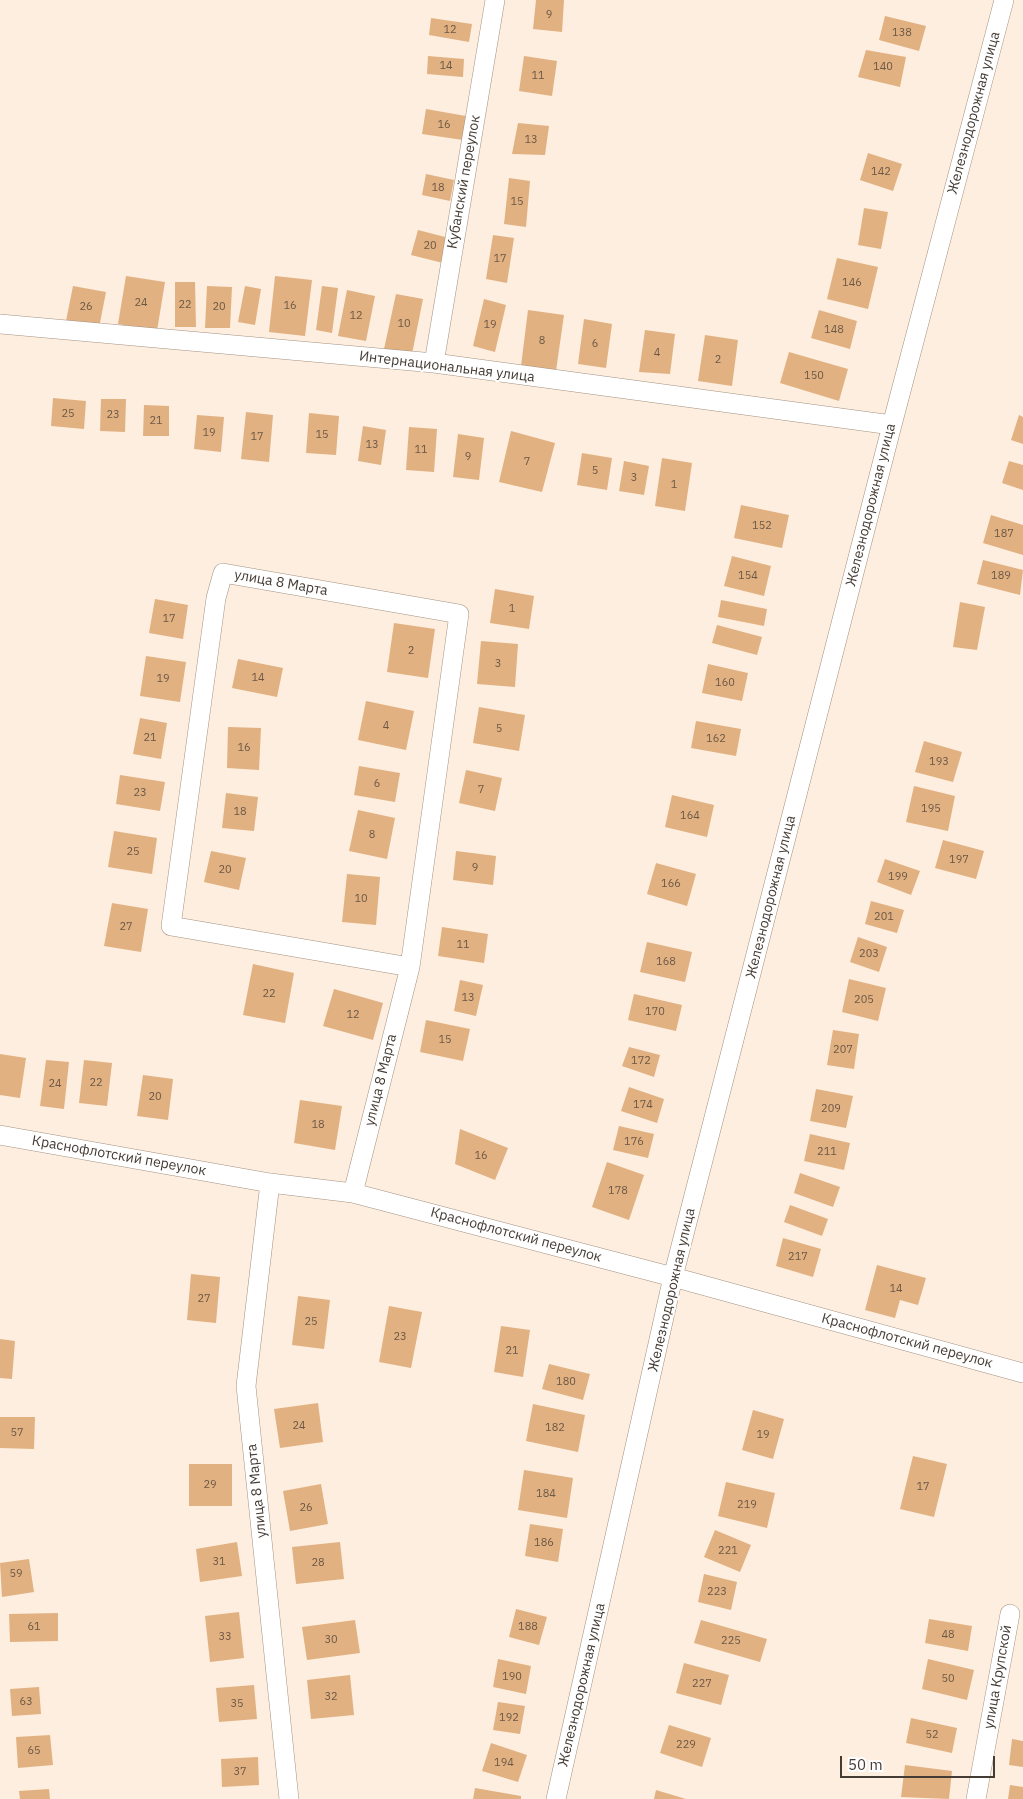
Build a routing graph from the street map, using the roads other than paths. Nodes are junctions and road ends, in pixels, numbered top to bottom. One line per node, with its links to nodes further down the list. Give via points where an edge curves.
1 (495, 0): 4 (street, Кубанский переулок)
2 (1004, 0): 5 (street, Железнодорожная улица)
3 (0, 324): 4 (street, Интернациональная улица)
4 (434, 363): 5 (street, Интернациональная улица)
5 (892, 425): 10 (street, Железнодорожная улица)
6 (410, 967): 6 (street, улица 8 Марта, via 171,926 216,598 224,573 459,614); 9 (street, улица 8 Марта)
7 (0, 1135): 8 (street, Краснофлотский переулок)
8 (270, 1183): 9 (street, Краснофлотский переулок); 13 (street, улица 8 Марта, via 246,1386)
9 (352, 1193): 10 (street, Краснофлотский переулок)
10 (673, 1277): 11 (street, Краснофлотский переулок); 14 (street, Железнодорожная улица)
11 (1023, 1373)
12 (1010, 1614): 15 (street, улица Крупской)
13 (289, 1799)
14 (556, 1799)
15 (976, 1799)

